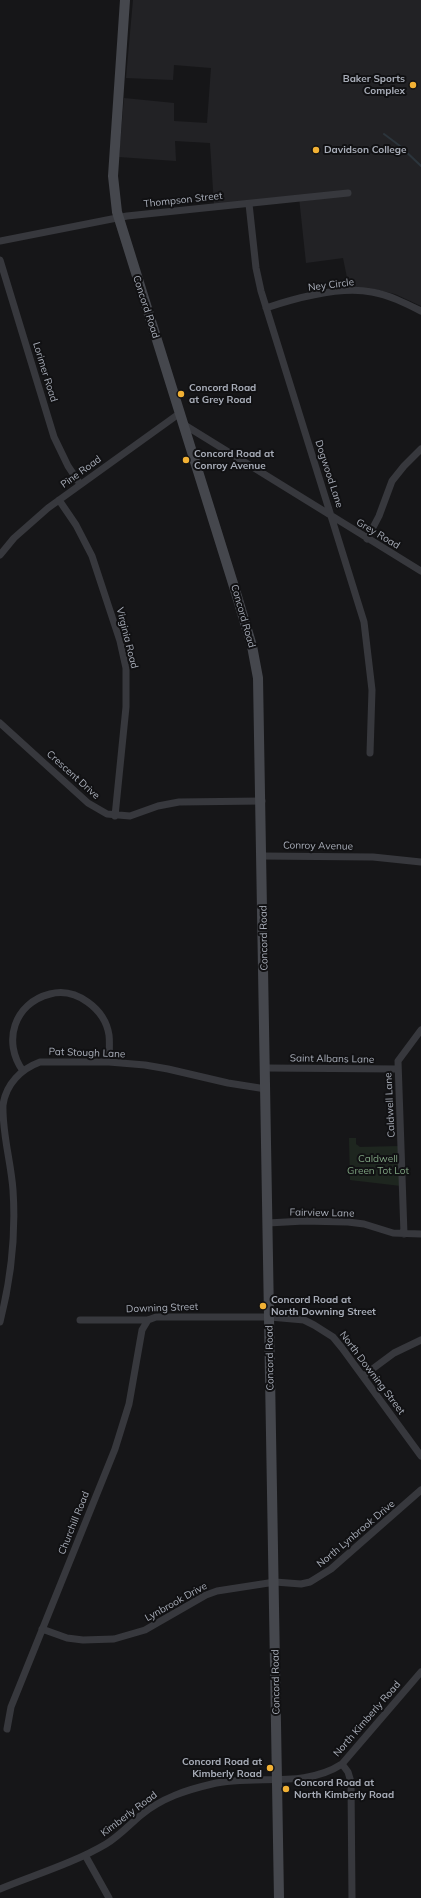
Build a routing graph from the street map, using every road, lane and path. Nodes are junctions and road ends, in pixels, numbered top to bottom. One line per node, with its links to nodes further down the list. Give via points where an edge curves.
1 (125, 0): 4 (main road, Concord Road, via 113,176)
2 (348, 193): 3 (street, Thompson Street)
3 (249, 204): 4 (street, Thompson Street); 7 (street, Dogwood Lane, via 258,282)
4 (119, 218): 5 (street, Thompson Street); 9 (main road, Concord Road)
5 (0, 241)
6 (0, 260): 12 (street, Lorimer Road, via 54,437)
7 (266, 308): 8 (street, Ney Circle, via 332,293 363,291 384,295); 14 (street, Dogwood Lane)
8 (421, 311)
9 (180, 413): 10 (main road, Concord Road); 12 (street, Pine Road)
10 (183, 424): 14 (street, Grey Road); 20 (main road, Concord Road, via 256,663)
11 (421, 449): 15 (street, via 392,481)
12 (80, 484): 13 (street, Pine Road)
13 (59, 500): 16 (street, Pine Road, via 30,523); 21 (street, Virginia Road, via 92,556 120,641 126,668 126,707)
14 (332, 518): 15 (street, Grey Road); 19 (street, Dogwood Lane, via 366,634 372,690)
15 (367, 539): 17 (street, Grey Road)
16 (0, 555)
17 (421, 571)
18 (0, 723): 21 (street, Crescent Drive, via 88,803)
19 (370, 753)
20 (262, 801): 21 (street, Crescent Drive, via 179,802 158,806 134,816); 22 (main road, Concord Road)
21 (115, 816)
22 (262, 856): 23 (street, Conroy Avenue, via 373,857); 26 (main road, Concord Road)
23 (421, 862)
24 (421, 1030): 27 (street, Caldwell Lane, via 400,1057)
25 (109, 1062): 28 (street, Pat Stough Lane, via 48,1061 40,1062); 28 (street, via 109,1034 97,1009 80,998 55,993 32,1002 16,1023 12,1040 13,1051); 29 (street, Pat Stough Lane, via 168,1068 228,1083)
26 (266, 1068): 27 (street, Saint Albans Lane); 29 (main road, Concord Road)
27 (398, 1069): 31 (street, Caldwell Lane)
28 (23, 1071): 36 (street, Pat Stough Lane, via 9,1086 3,1105 14,1217 10,1278)
29 (266, 1089): 30 (main road, Concord Road)
30 (268, 1224): 31 (street, Fairview Lane, via 304,1221 348,1222); 33 (main road, Concord Road)
31 (404, 1234): 32 (street, Fairview Lane)
32 (421, 1234)
33 (270, 1317): 35 (street, Downing Street, via 156,1317); 38 (street, North Downing Street, via 304,1320 325,1331 342,1348); 41 (main road, Concord Road)
34 (80, 1320): 35 (street, Downing Street)
35 (148, 1320): 42 (street, Churchill Road, via 142,1330 129,1404 115,1449)
36 (0, 1322)
37 (421, 1340): 38 (street, via 394,1353)
38 (363, 1376): 39 (street, North Downing Street)
39 (421, 1456)
40 (421, 1490): 41 (street, North Lynbrook Drive, via 322,1576 300,1584)
41 (275, 1582): 42 (street, Lynbrook Drive, via 217,1591 145,1630 114,1639 67,1638); 46 (main road, Concord Road)
42 (42, 1629): 44 (street, Churchill Road, via 11,1708)
43 (421, 1672): 45 (street, North Kimberly Road)
44 (7, 1729)
45 (342, 1764): 46 (street, North Kimberly Road, via 321,1775); 51 (street, via 351,1782)
46 (277, 1779): 47 (street, Kimberly Road, via 228,1781 180,1792 154,1805 107,1844); 50 (main road, Concord Road)
47 (85, 1855): 48 (street, Kimberly Road); 49 (street)
48 (0, 1889)
49 (109, 1898)
50 (279, 1898)
51 (352, 1898)

